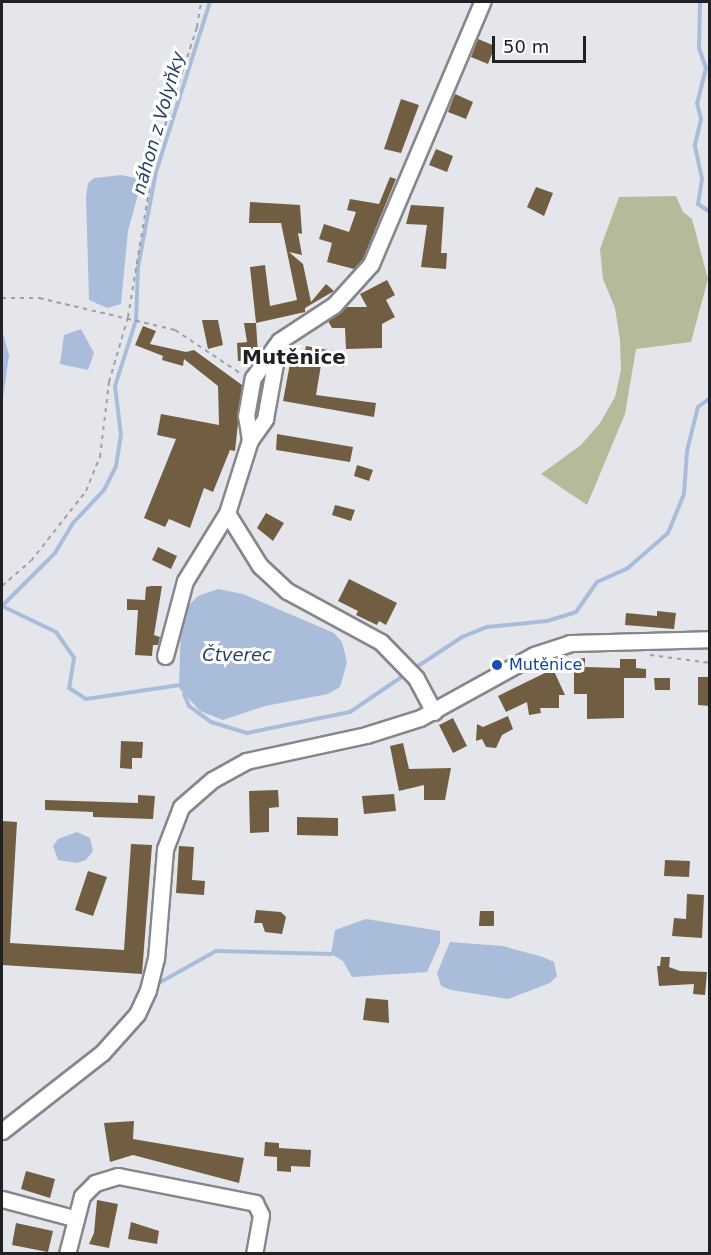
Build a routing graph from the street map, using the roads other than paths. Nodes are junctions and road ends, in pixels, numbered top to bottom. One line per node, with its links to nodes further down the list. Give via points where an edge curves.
1 (482, 2): 2 (street, via 371,264 334,304)
2 (279, 340): 3 (street, via 265,419); 3 (street, via 253,378 246,416)
3 (250, 440): 4 (street)
4 (227, 513): 6 (street, via 184,581); 7 (street, via 260,566 286,591 381,642 416,678)
5 (710, 639): 7 (street, via 619,638 570,643 534,656)
6 (165, 656)
7 (434, 712): 8 (street, via 375,732 246,761 212,780 181,807 165,849 156,959 141,1006 122,1034 102,1053)
8 (2, 1131)
9 (2, 1199): 10 (street)
10 (74, 1218): 11 (street); 12 (street, via 88,1189 118,1176 250,1201 261,1215)
11 (67, 1254)
12 (254, 1254)

